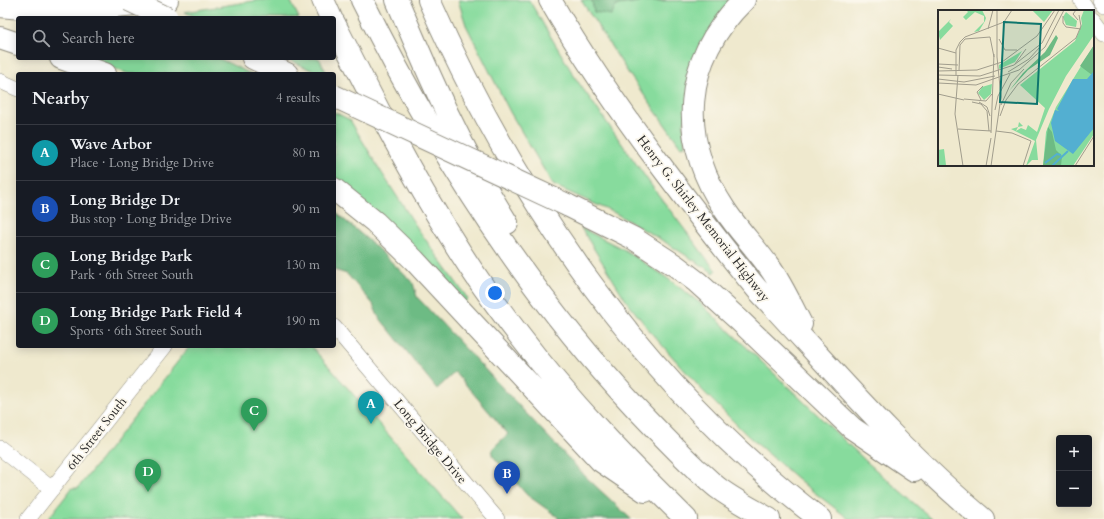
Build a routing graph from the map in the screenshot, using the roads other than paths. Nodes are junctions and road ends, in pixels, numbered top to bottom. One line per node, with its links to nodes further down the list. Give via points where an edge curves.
1 (129, 0): 14 (highway, bridge)
2 (167, 0): 12 (highway, via 90,9)
3 (397, 0): 39 (highway, via 440,97 482,180 516,236 564,306 611,363 666,423 723,477)
4 (429, 0): 27 (highway)
5 (443, 0): 27 (highway, via 469,60)
6 (550, 0): 31 (highway, Henry G. Shirley Memorial Highway, via 598,79 694,210 757,289)
7 (744, 0): 31 (highway, via 721,27 703,60 694,95 694,139 702,167 715,195 770,268)
8 (1080, 0): 13 (street)
9 (1100, 0): 11 (street)
10 (363, 1): 38 (highway, via 432,131 493,227 559,319 609,379 686,459 717,488)
11 (1104, 5)
12 (0, 6)
13 (1087, 10)
14 (163, 16)
15 (1094, 20): 17 (street)
16 (336, 26): 37 (highway, via 388,129 427,198 493,300 571,399)
17 (1104, 34)
18 (0, 38): 19 (highway)
19 (16, 43)
20 (66, 60): 22 (highway)
21 (257, 60): 23 (highway)
22 (100, 72)
23 (283, 72)
24 (0, 81): 25 (street)
25 (16, 88)
26 (336, 97): 34 (highway, bridge, via 634,238 676,266 716,299 852,428)
27 (494, 133): 40 (highway, via 564,246 638,345 720,433)
28 (336, 191): 37 (highway, via 414,260 600,460)
29 (336, 329): 36 (street, Long Bridge Drive)
30 (163, 348): 33 (street, 6th Street South)
31 (816, 353): 34 (highway, Henry G. Shirley Memorial Highway, via 888,431)
32 (0, 448): 33 (street)
33 (52, 489): 35 (street, 6th Street South)
34 (966, 505): 41 (highway, Henry G. Shirley Memorial Highway)
35 (28, 519)
36 (497, 519)
37 (685, 519)
38 (770, 519)
39 (774, 519)
40 (820, 519)
41 (983, 519)

